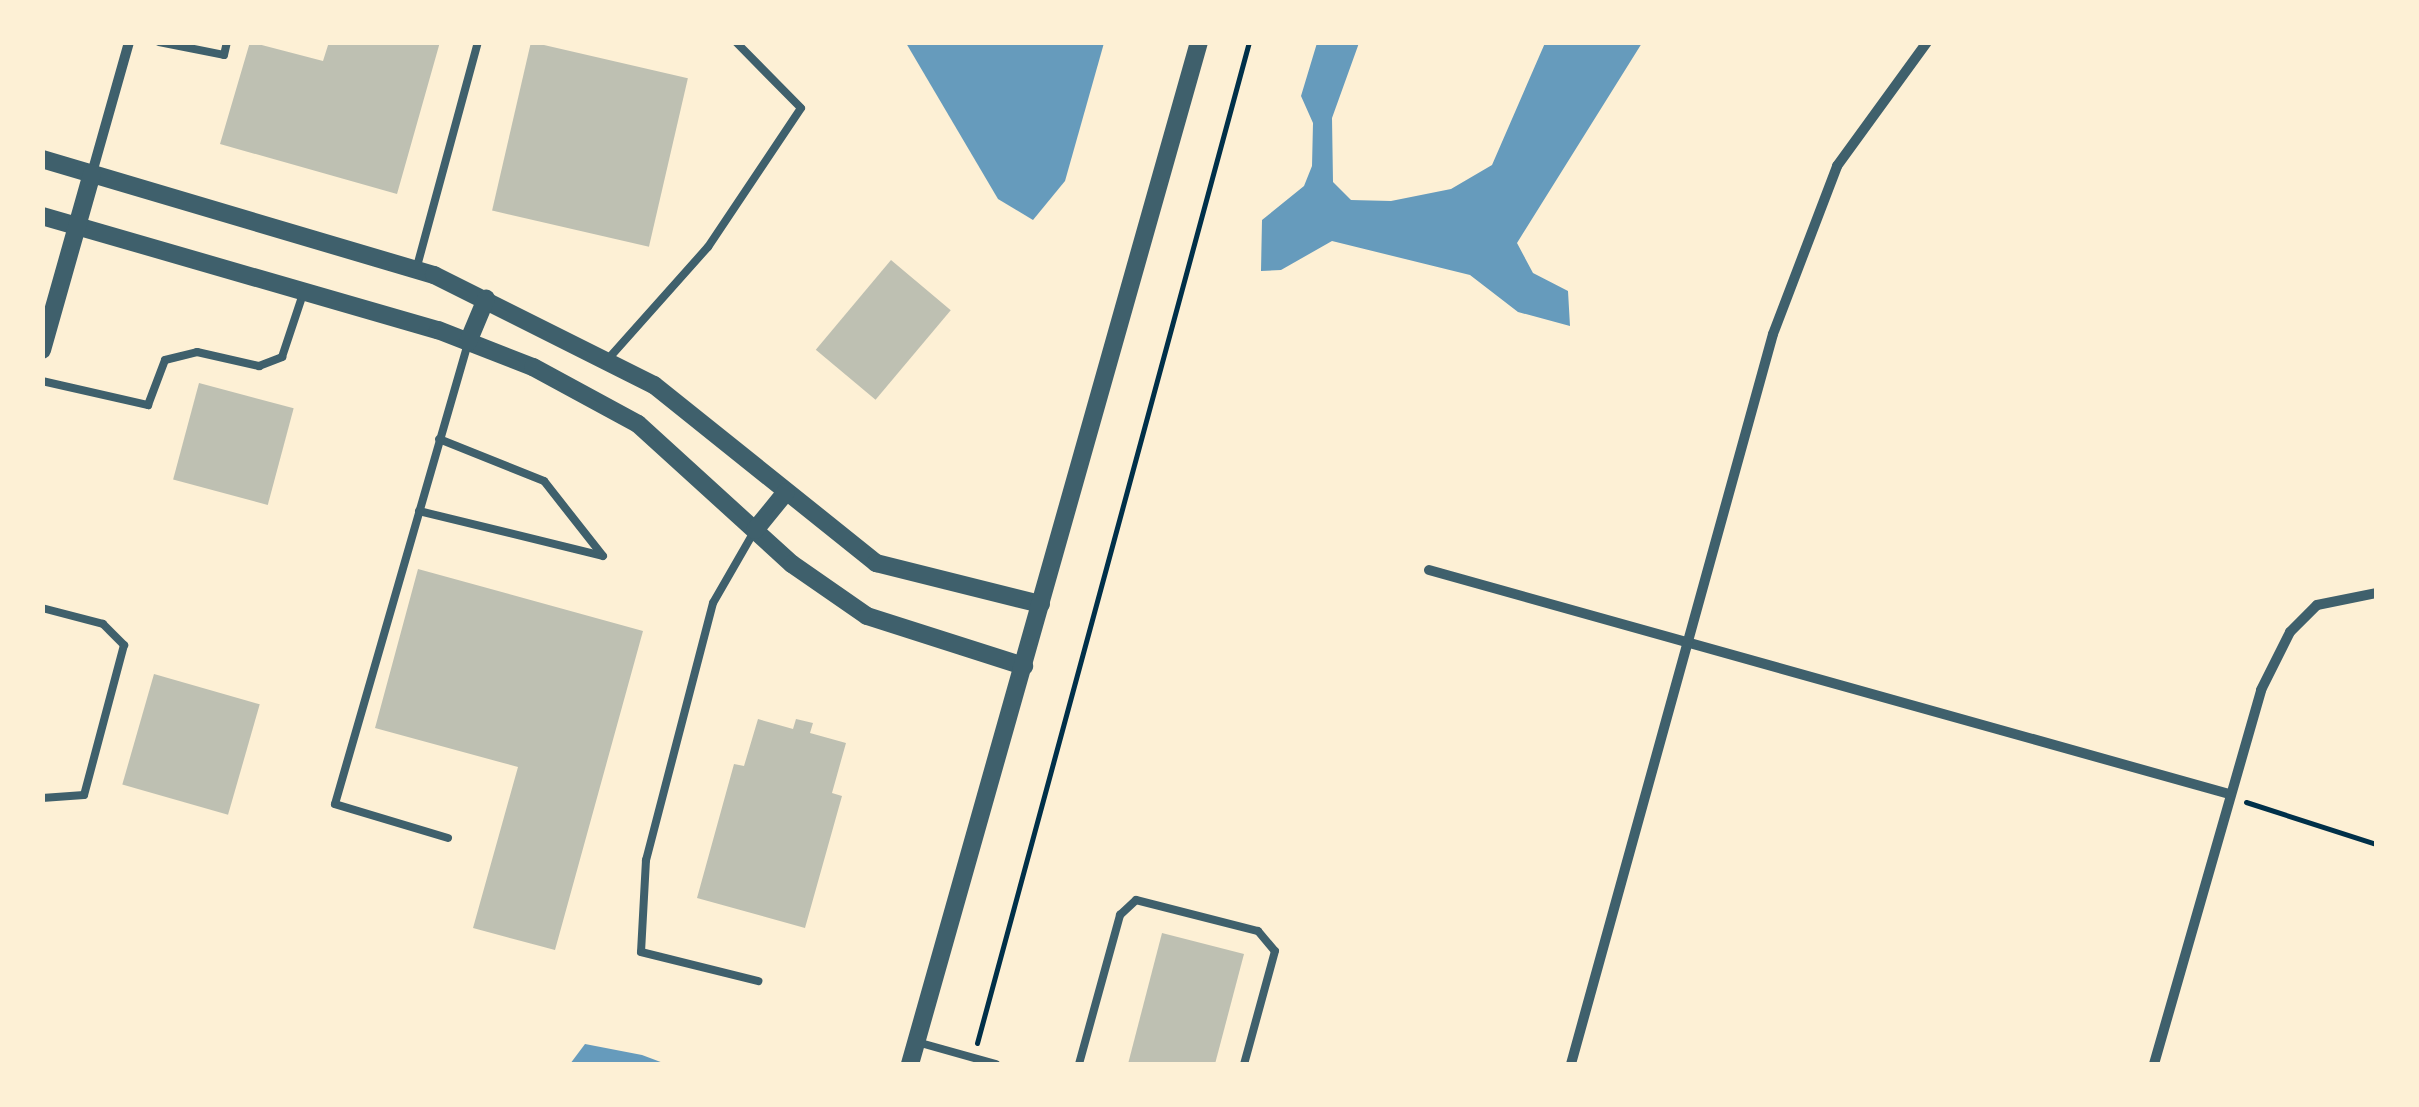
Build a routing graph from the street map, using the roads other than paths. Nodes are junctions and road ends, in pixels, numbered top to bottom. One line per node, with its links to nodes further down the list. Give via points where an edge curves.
1 (129, 42): 9 (street)
2 (159, 42): 3 (lane, via 224,55)
3 (227, 42)
4 (478, 42): 12 (lane)
5 (736, 42): 17 (lane, via 801,108 708,247)
6 (1199, 42): 25 (street)
7 (1927, 42): 27 (street, via 1837,166 1773,334)
8 (42, 159): 9 (street)
9 (92, 173): 11 (street); 12 (street)
10 (42, 216): 11 (street)
11 (77, 226): 13 (street); 16 (street)
12 (416, 270): 14 (street)
13 (303, 294): 15 (street); 18 (lane, via 282,357 259,366 197,352 165,360 148,405)
14 (486, 299): 15 (street); 17 (street)
15 (468, 342): 19 (lane); 22 (street, via 638,424)
16 (42, 350)
17 (609, 358): 20 (street)
18 (42, 381)
19 (439, 440): 21 (lane); 21 (lane, via 544,481 603,556)
20 (786, 492): 22 (street); 25 (street, via 876,563)
21 (419, 510): 31 (lane, via 334,804)
22 (755, 530): 28 (street, via 867,616); 32 (lane, via 713,603 646,860 641,952)
23 (1429, 570): 27 (street)
24 (2376, 593): 29 (street, via 2318,605 2290,632 2261,690)
25 (1041, 604): 28 (street)
26 (42, 608): 30 (lane, via 104,624 124,644 84,795)
27 (1687, 640): 29 (street); 38 (street)
28 (1024, 666): 33 (street)
29 (2229, 794): 39 (street)
30 (42, 798)
31 (448, 838)
32 (758, 981)
33 (917, 1042): 34 (street); 35 (lane)
34 (910, 1064)
35 (996, 1064)
36 (1079, 1064): 37 (lane, via 1120,915 1136,900 1258,931 1275,951)
37 (1244, 1064)
38 (1571, 1064)
39 (2154, 1064)

